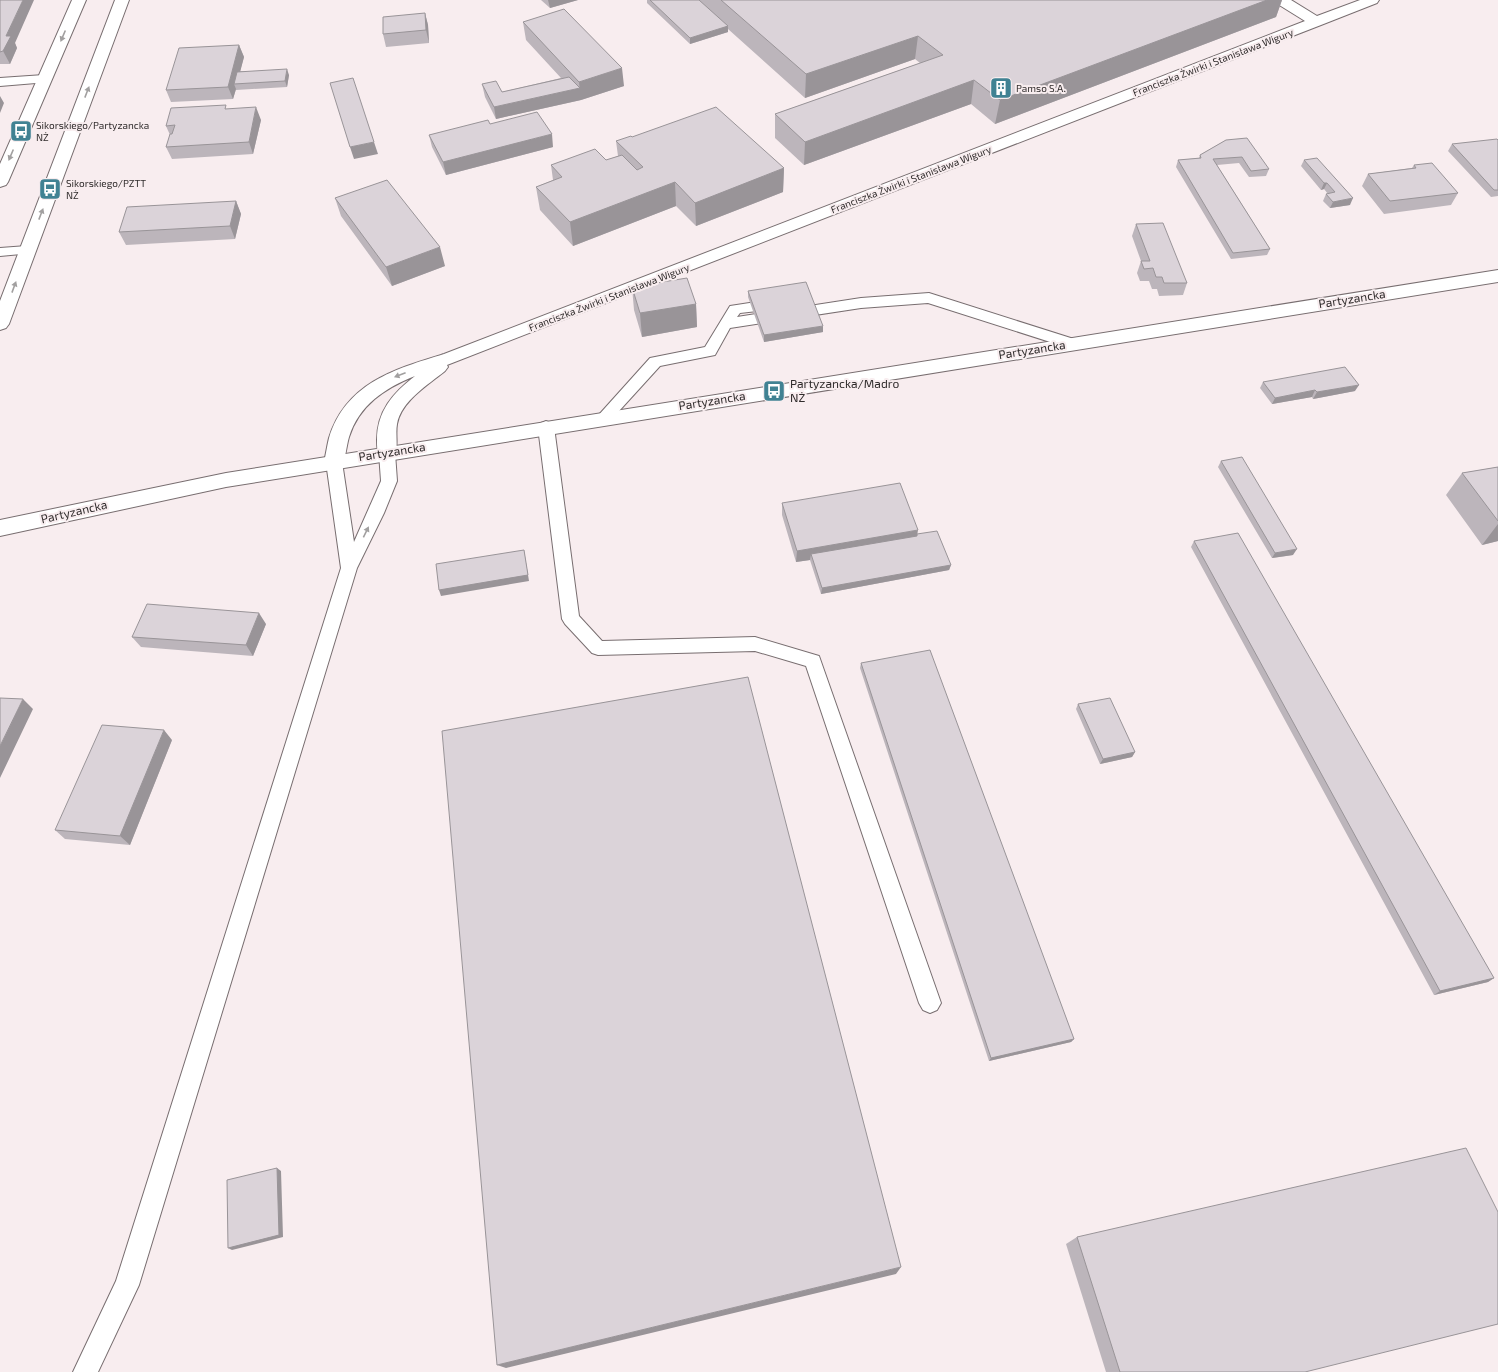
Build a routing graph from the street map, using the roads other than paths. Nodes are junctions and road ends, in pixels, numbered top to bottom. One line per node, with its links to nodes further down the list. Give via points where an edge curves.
1 (79, 0): 6 (main road, one-way to 6)
2 (122, 0): 9 (main road, one-way to 2)
3 (1281, 0): 5 (main road)
4 (1372, 0): 5 (main road, Franciszka Żwirki i Stanisława Wigury)
5 (1316, 22): 14 (main road, Franciszka Żwirki i Stanisława Wigury)
6 (44, 79): 7 (lane); 8 (main road, one-way to 8)
7 (0, 82)
8 (0, 182)
9 (27, 250): 10 (lane); 12 (main road, one-way to 9)
10 (0, 252)
11 (1498, 276): 13 (main road, Partyzancka)
12 (0, 324)
13 (1072, 344): 15 (main road, Partyzancka); 15 (lane, via 929,298 861,303 721,330 710,351 655,362)
14 (450, 358): 17 (main road, Franciszka Żwirki i Stanisława Wigury, via 410,390 390,415); 18 (main road, Franciszka Żwirki i Stanisława Wigury, one-way to 18, via 383,382 367,392 358,401 341,429)
15 (604, 418): 16 (main road, Partyzancka)
16 (546, 427): 17 (main road, Partyzancka); 21 (lane, via 570,619 598,648 755,644 813,662)
17 (387, 453): 18 (main road, Partyzancka); 20 (lane, one-way to 17, via 376,513 388,481)
18 (334, 462): 19 (main road, Partyzancka, via 226,480); 20 (lane)
19 (0, 528)
20 (349, 568): 22 (lane, via 127,1285)
21 (930, 1003)
22 (85, 1372)

